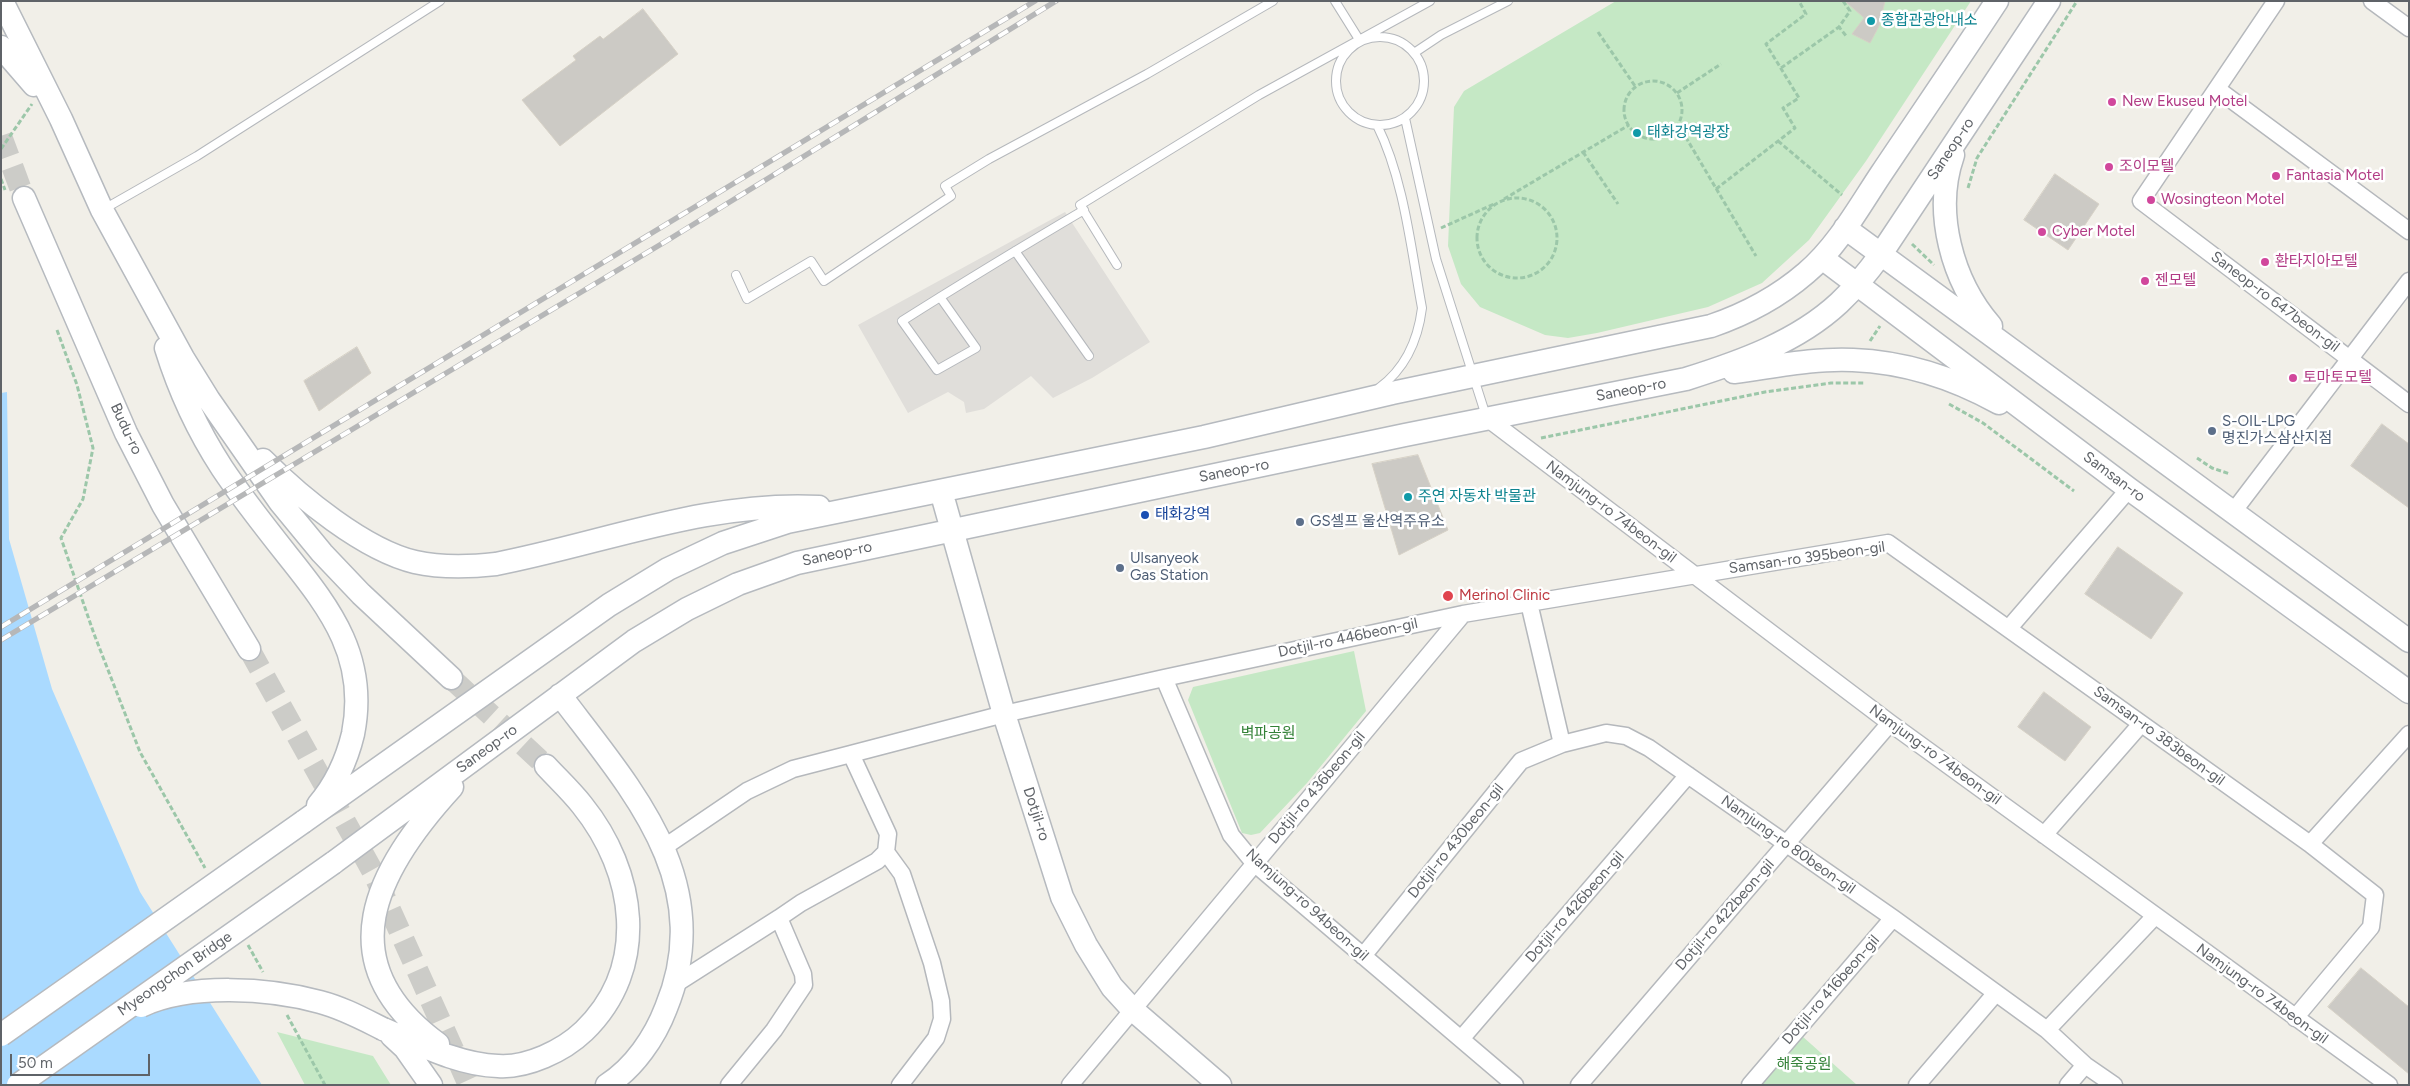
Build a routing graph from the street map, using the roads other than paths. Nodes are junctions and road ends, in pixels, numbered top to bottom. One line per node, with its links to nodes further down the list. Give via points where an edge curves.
1 (2, 1): 18 (main road)
2 (440, 1): 22 (lane, via 197,156)
3 (1273, 1): 30 (lane, via 982,163 945,186 951,196 824,280 811,262 747,299)
4 (1335, 1): 13 (lane)
5 (1435, 1): 11 (lane)
6 (1508, 1): 15 (lane, via 1441,35)
7 (1997, 1): 24 (main road)
8 (2049, 1): 20 (main road, Saneop-ro)
9 (2276, 1): 16 (street)
10 (2372, 1): 12 (street)
11 (1427, 2): 13 (lane)
12 (2409, 28)
13 (1360, 41): 15 (lane, via 1374,37 1389,38 1403,43); 19 (lane, via 1340,62 1337,90 1351,114 1363,122); 23 (lane, via 1260,95 1122,179 1080,205)
14 (1, 47): 18 (main road)
15 (1414, 53): 17 (lane, via 1422,65 1424,87 1416,108)
16 (2217, 89): 25 (street); 37 (street, Saneop-ro 647beon-gil, via 2141,200)
17 (1405, 118): 19 (lane, via 1392,124); 38 (lane, via 1436,260)
18 (61, 119): 22 (main road)
19 (1378, 125): 41 (lane, via 1389,148 1422,308 1420,329 1402,366)
20 (1960, 135): 27 (main road, Saneop-ro); 35 (main road, via 1946,184 1948,235 1972,302)
21 (16, 198): 55 (main road, Budu-ro, via 163,505)
22 (102, 210): 34 (main road)
23 (1084, 210): 26 (lane); 29 (lane)
24 (1844, 228): 27 (main road); 28 (main road)
25 (2409, 231)
26 (1015, 251): 33 (lane); 36 (lane)
27 (1881, 254): 32 (main road, Saneop-ro); 35 (main road)
28 (1822, 258): 32 (main road, Samsan-ro); 38 (main road, via 1778,295 1746,314 1711,326)
29 (1117, 265)
30 (736, 275)
31 (2409, 281): 37 (street)
32 (1858, 284): 39 (main road, Saneop-ro, via 1837,305 1801,331 1728,366); 44 (main road, Samsan-ro)
33 (940, 297): 33 (lane, via 902,321 937,370 976,348)
34 (153, 301): 40 (main road); 69 (main road, via 178,382 198,428 222,468 328,609 343,635 351,658 357,702 350,744 333,784)
35 (2015, 352): 48 (main road)
36 (1090, 356)
37 (2350, 359): 42 (street, Saneop-ro 647beon-gil); 48 (street)
38 (1473, 376): 41 (main road); 43 (lane)
39 (1686, 379): 43 (main road, Saneop-ro); 44 (main road, via 1817,362 1882,362 1964,386)
40 (209, 400): 47 (main road, via 281,478 337,522 389,552 414,562 468,567 505,562 657,524 738,510 776,506); 56 (main road, via 280,502 322,553)
41 (1363, 400): 46 (main road, via 1204,438)
42 (2409, 404)
43 (1487, 418): 49 (main road, Saneop-ro); 50 (street, Namjung-ro 74beon-gil)
44 (2069, 443): 45 (main road, Samsan-ro)
45 (2129, 489): 53 (street); 58 (main road, Samsan-ro)
46 (941, 491): 47 (main road); 49 (main road, Dotjil-ro)
47 (855, 509): 69 (main road, via 787,522 723,543 668,569 601,611)
48 (2233, 512): 54 (main road)
49 (952, 530): 59 (main road, Saneop-ro, via 797,563 738,584 686,609 634,641); 60 (main road, Dotjil-ro)
50 (1695, 574): 51 (street, Dotjil-ro 446beon-gil); 53 (street, Samsan-ro 395beon-gil, via 1888,543); 61 (street, Namjung-ro 74beon-gil)
51 (1529, 603): 52 (street, Dotjil-ro 446beon-gil); 65 (street)
52 (1463, 614): 57 (street, Dotjil-ro 446beon-gil); 76 (street, Dotjil-ro 436beon-gil)
53 (2010, 628): 62 (street, Samsan-ro 383beon-gil)
54 (2409, 641)
55 (249, 649)
56 (451, 678)
57 (1164, 678): 60 (street, Dotjil-ro 446beon-gil); 76 (street, Namjung-ro 94beon-gil, via 1231,835)
58 (2409, 692)
59 (560, 695): 64 (main road, Saneop-ro); 73 (main road, via 632,794)
60 (1004, 714): 66 (street, Dotjil-ro 446beon-gil); 83 (main road, Dotjil-ro, via 1062,897 1112,987)
61 (1890, 723): 70 (street, Namjung-ro 74beon-gil); 71 (street, Dotjil-ro 422beon-gil)
62 (2141, 724): 70 (street); 72 (street, Samsan-ro 383beon-gil)
63 (2409, 734): 72 (street)
64 (495, 743): 75 (main road, Saneop-ro); 90 (main road, via 437,804 405,846 383,884 372,938 376,965 401,1012 444,1049)
65 (1562, 744): 68 (street, Namjung-ro 80beon-gil, via 1606,733 1626,736); 80 (street, Dotjil-ro 430beon-gil, via 1521,761)
66 (851, 754): 73 (street, Dotjil-ro 446beon-gil, via 793,769 747,791); 74 (street, via 888,834)
67 (546, 766): 90 (main road, via 582,806 607,846 624,888 629,924 625,963 614,993 596,1019 577,1038 528,1062 499,1067)
68 (1688, 775): 71 (street, Namjung-ro 80beon-gil); 89 (street, Dotjil-ro 426beon-gil)
69 (303, 822): 88 (main road, bridge)
70 (2044, 835): 77 (street, Namjung-ro 74beon-gil)
71 (1786, 844): 79 (street, Namjung-ro 80beon-gil); 100 (street, Dotjil-ro 422beon-gil)
72 (2310, 844): 84 (street, Samsan-ro 383beon-gil, via 2375,895 2371,927)
73 (663, 848): 81 (main road, via 681,904 682,946)
74 (886, 852): 78 (street, via 877,861); 96 (street, via 902,874 932,963 941,1001 942,1019 936,1038)
75 (333, 863): 85 (main road, Myeongchon Bridge, bridge)
76 (1254, 863): 80 (street, Namjung-ro 94beon-gil); 83 (street, Dotjil-ro 436beon-gil)
77 (2155, 916): 84 (street, Namjung-ro 74beon-gil); 87 (street)
78 (778, 918): 81 (street); 95 (street, via 803,974 804,986 779,1024)
79 (1893, 918): 82 (street, Namjung-ro 80beon-gil); 101 (street, Dotjil-ro 416beon-gil)
80 (1363, 956): 89 (street, Namjung-ro 94beon-gil)
81 (674, 985): 94 (main road, via 661,1022 636,1058)
82 (1995, 994): 87 (street, Namjung-ro 80beon-gil); 102 (street)
83 (1133, 1010): 97 (street, Dotjil-ro 436beon-gil); 98 (main road, Dotjil-ro)
84 (2295, 1018): 105 (street, Namjung-ro 74beon-gil)
85 (104, 1024): 86 (main road, bridge, via 145,1004 182,994 218,991 257,992 321,1002); 92 (main road, Myeongchon Bridge, bridge)
86 (383, 1029): 90 (main road); 93 (main road, via 405,1048)
87 (2047, 1030): 91 (street, Namjung-ro 80beon-gil)
88 (1, 1035)
89 (1461, 1038): 99 (street, Namjung-ro 94beon-gil)
90 (469, 1062)
91 (2085, 1065): 103 (street); 104 (street, Namjung-ro 80beon-gil)
92 (18, 1085)
93 (431, 1085)
94 (607, 1085)
95 (729, 1085)
96 (900, 1085)
97 (1070, 1085)
98 (1220, 1085)
99 (1515, 1085)
100 (1579, 1085)
101 (1750, 1085)
102 (1917, 1085)
103 (2068, 1085)
104 (2114, 1085)
105 (2389, 1085)

